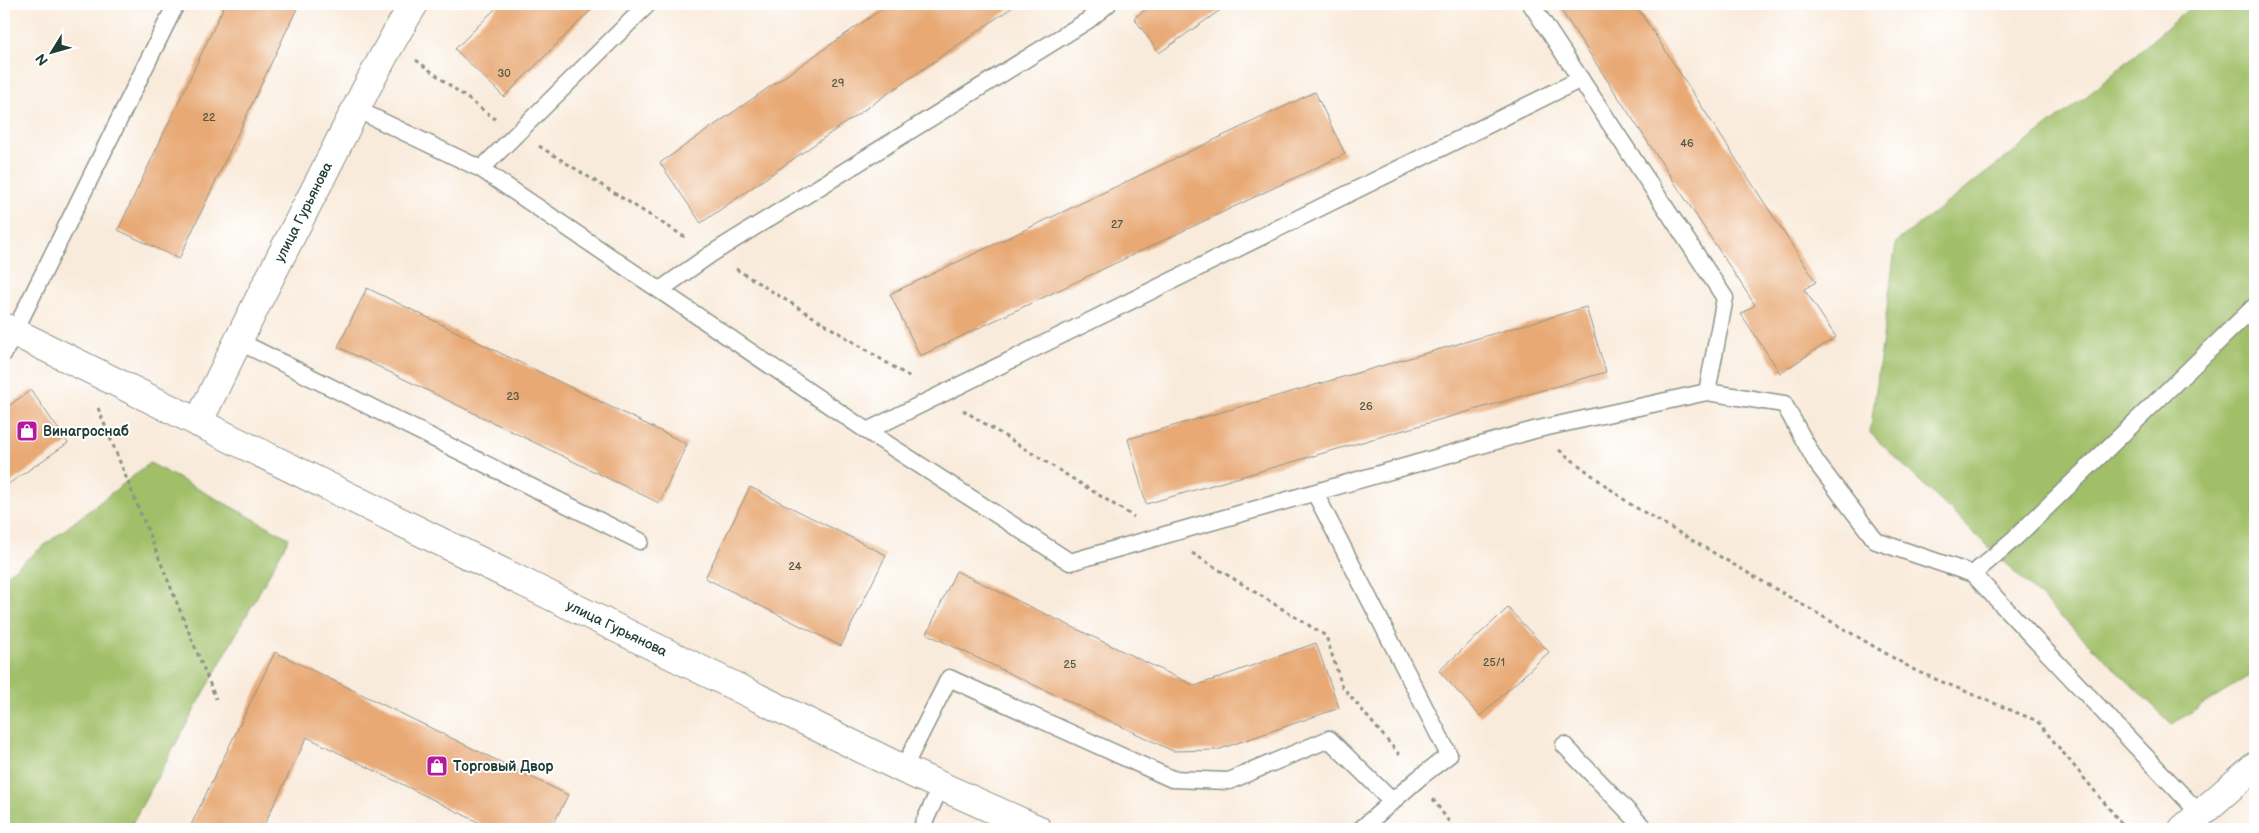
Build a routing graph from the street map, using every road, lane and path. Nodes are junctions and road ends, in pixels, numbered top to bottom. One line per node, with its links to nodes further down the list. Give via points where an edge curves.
1 (176, 4): 11 (lane)
2 (414, 4): 7 (street, улица Гурьянова)
3 (648, 4): 8 (lane)
4 (1108, 4): 9 (lane, via 1087,21 711,254)
5 (1531, 4): 6 (lane)
6 (1581, 79): 14 (lane, via 1725,298); 17 (lane)
7 (356, 109): 8 (lane); 12 (street, улица Гурьянова)
8 (481, 170): 9 (lane)
9 (660, 290): 17 (lane)
10 (2255, 306): 20 (lane, via 2016,537)
11 (8, 338): 13 (street, улица Гурьянова)
12 (238, 341): 15 (street, улица Гурьянова); 19 (lane)
13 (80, 364): 15 (street, улица Гурьянова); 21 (path)
14 (1707, 392): 16 (lane); 20 (lane, via 1784,404 1816,462 1876,541)
15 (198, 422): 24 (street, улица Гурьянова)
16 (1534, 430): 18 (lane); 32 (path, via 1630,504 1908,666 2038,721)
17 (867, 431): 18 (lane, via 1070,562)
18 (1314, 493): 26 (lane, via 1450,755)
19 (640, 541)
20 (1973, 574): 27 (lane)
21 (216, 699)
22 (1564, 745): 31 (lane)
23 (2255, 766): 27 (street)
24 (903, 769): 25 (street, улица Гурьянова); 26 (lane, via 949,678 1172,780 1229,781 1329,739)
25 (941, 786): 28 (lane); 29 (street, улица Гурьянова)
26 (1393, 802): 30 (lane)
27 (2191, 822)
28 (921, 829)
29 (1037, 829)
30 (1361, 829)
31 (1646, 829)
32 (2126, 829)

